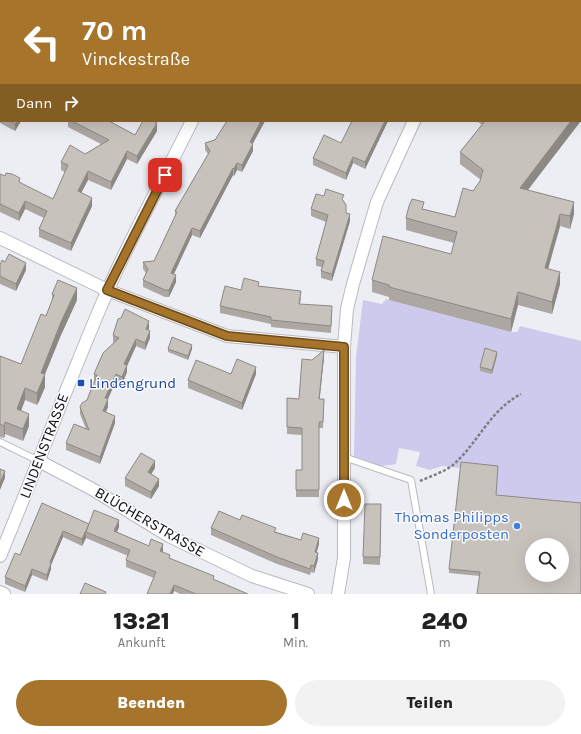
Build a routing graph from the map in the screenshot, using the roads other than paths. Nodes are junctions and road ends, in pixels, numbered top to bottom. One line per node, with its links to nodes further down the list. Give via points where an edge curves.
1 (191, 122): 4 (street, LINDENSTRASSE)
2 (414, 122): 5 (street, via 377,202 347,309)
3 (0, 238): 4 (street)
4 (107, 290): 5 (street, via 227,336); 8 (street, LINDENSTRASSE)
5 (344, 347): 7 (street)
6 (0, 442): 8 (lane)
7 (344, 457): 13 (street, via 344,558); 14 (lane, via 411,480)
8 (39, 462): 9 (street, LINDENSTRASSE); 12 (street, BLÜCHERSTRASSE, via 92,489 169,536 252,576)
9 (0, 556)
10 (0, 592): 11 (street)
11 (4, 594)
12 (308, 594)
13 (338, 594)
14 (431, 594)

